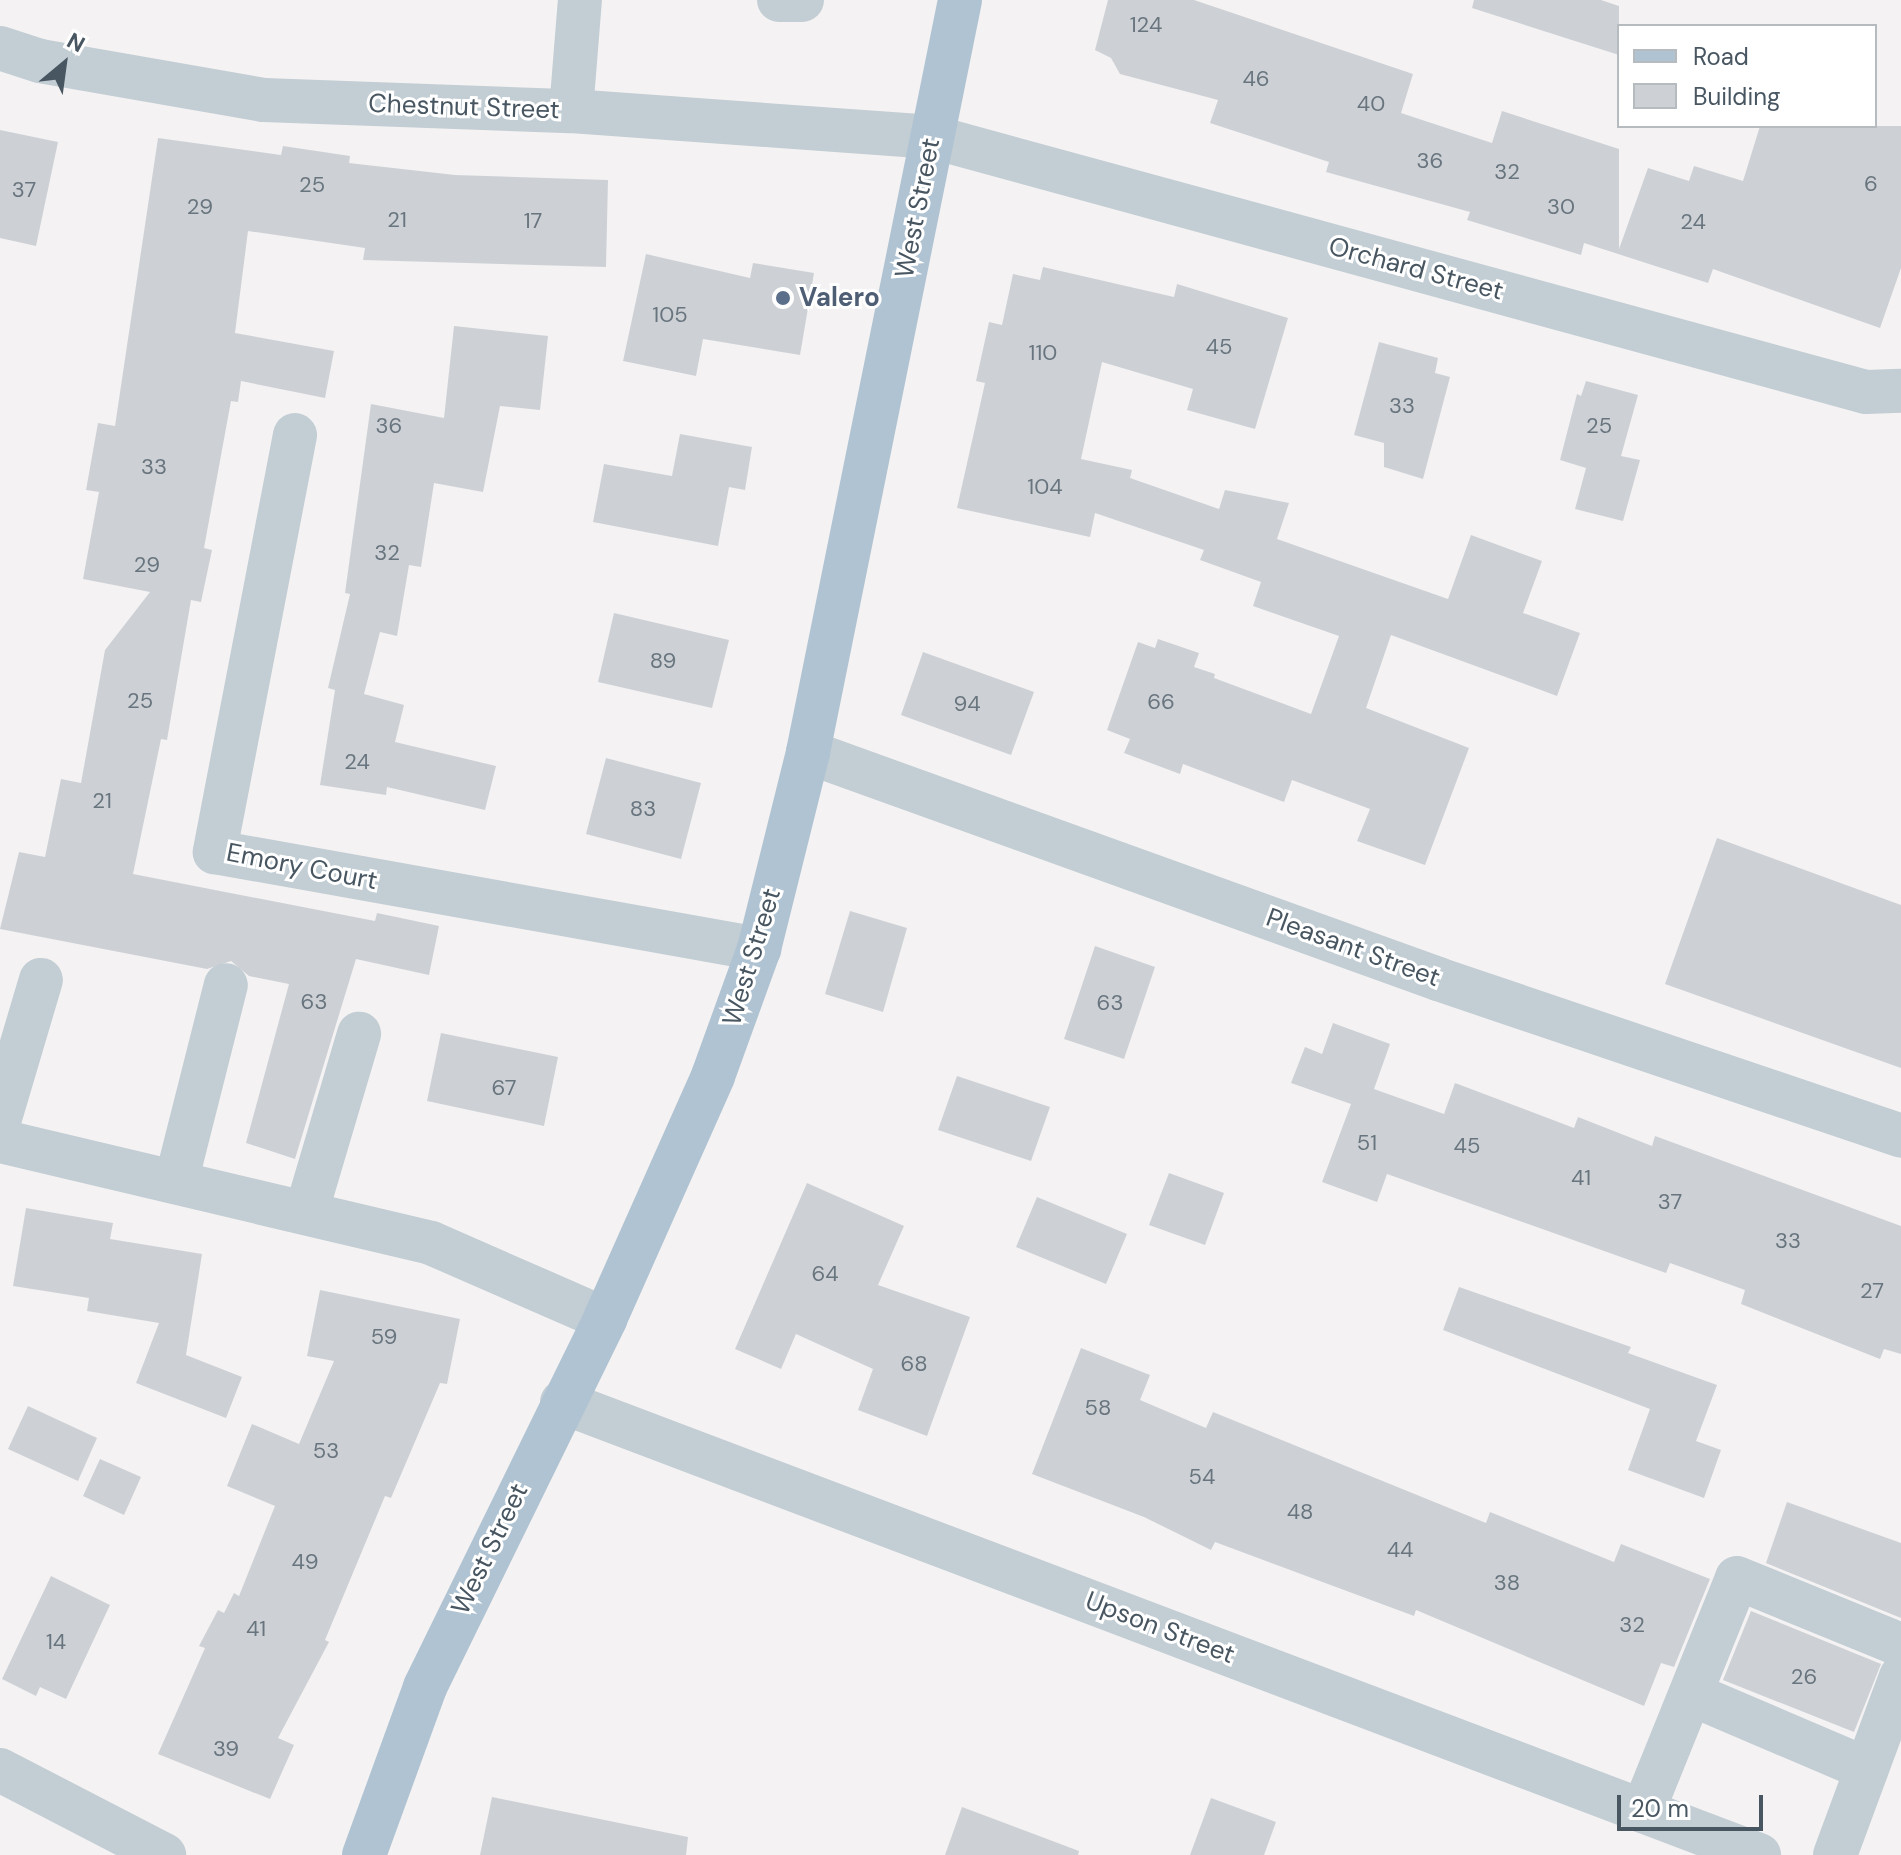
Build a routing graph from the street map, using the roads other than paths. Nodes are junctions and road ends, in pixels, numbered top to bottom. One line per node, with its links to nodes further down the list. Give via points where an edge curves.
1 (580, 0): 6 (street)
2 (779, 0): 3 (street)
3 (802, 0)
4 (960, 0): 7 (main road, West Street)
5 (0, 48): 6 (street, Chestnut Street, via 40,61 264,100)
6 (571, 111): 7 (street, Chestnut Street)
7 (933, 137): 8 (street, Orchard Street, via 1866,392); 10 (main road, West Street)
8 (1901, 391)
9 (295, 435): 11 (street, Emory Court, via 215,852)
10 (808, 752): 11 (main road, West Street); 16 (street, Pleasant Street, via 1438,979)
11 (759, 949): 20 (main road, West Street, via 713,1076)
12 (41, 980): 15 (street)
13 (226, 985): 18 (street)
14 (359, 1034): 19 (street)
15 (0, 1118)
16 (1901, 1136)
17 (0, 1141): 18 (street)
18 (176, 1182): 19 (street)
19 (306, 1213): 20 (street, via 431,1243)
20 (605, 1319): 21 (main road, West Street)
21 (562, 1402): 27 (street, Upson Street); 29 (main road, West Street, via 425,1687)
22 (1901, 1645): 24 (street, via 1737,1578)
23 (1901, 1677): 25 (street)
24 (1691, 1694): 25 (street); 27 (street)
25 (1867, 1769): 31 (street)
26 (0, 1770): 28 (street)
27 (1643, 1811): 30 (street, Upson Street)
28 (164, 1855)
29 (364, 1855)
30 (1759, 1855)
31 (1835, 1855)

